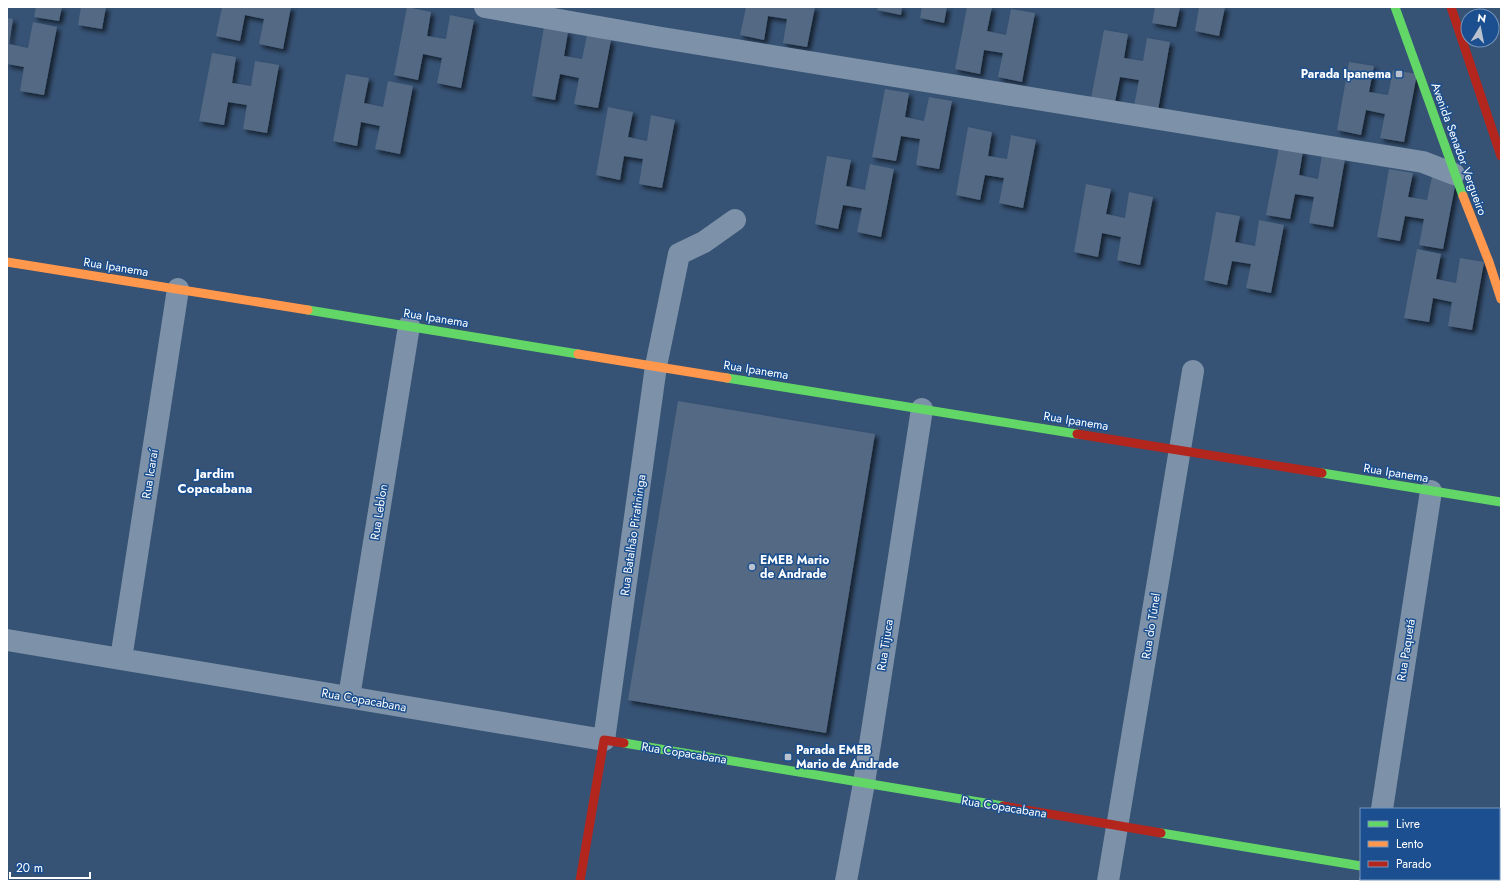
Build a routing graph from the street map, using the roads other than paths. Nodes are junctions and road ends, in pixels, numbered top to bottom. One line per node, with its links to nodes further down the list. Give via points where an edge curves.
1 (486, 7): 5 (street, via 1423,162)
2 (1395, 7): 5 (street, Avenida Senador Vergueiro)
3 (1451, 7): 4 (street)
4 (1501, 156)
5 (1454, 174): 9 (street, Avenida Senador Vergueiro)
6 (735, 220): 11 (street, Rua Batalhão Piratininga, via 704,242 679,254)
7 (7, 262): 8 (street, Rua Ipanema)
8 (178, 289): 10 (street, Rua Ipanema); 18 (street, Rua Icaraí)
9 (1501, 299)
10 (410, 326): 11 (street, Rua Ipanema); 19 (street, Rua Leblon)
11 (656, 366): 13 (street, Rua Ipanema); 20 (street, Rua Batalhão Piratininga)
12 (1193, 371): 14 (street, Rua do Túnel)
13 (922, 408): 14 (street, Rua Ipanema); 21 (street, Rua Tijuca)
14 (1180, 450): 15 (street, Rua Ipanema); 23 (street, Rua do Túnel)
15 (1431, 491): 16 (street, Rua Ipanema); 22 (street, Rua Paquetá)
16 (1501, 502)
17 (7, 640): 18 (street, Rua Copacabana)
18 (122, 659): 19 (street, Rua Copacabana)
19 (349, 697): 20 (street, Rua Copacabana)
20 (604, 740): 21 (street, Rua Copacabana); 25 (street, Rua Batalhão Piratininga)
21 (864, 783): 23 (street, Rua Copacabana); 26 (street, Rua Tijuca)
22 (1382, 808)
23 (1118, 826): 24 (street, Rua Copacabana); 27 (street, Rua do Túnel)
24 (1360, 866)
25 (580, 881)
26 (846, 881)
27 (1108, 881)

